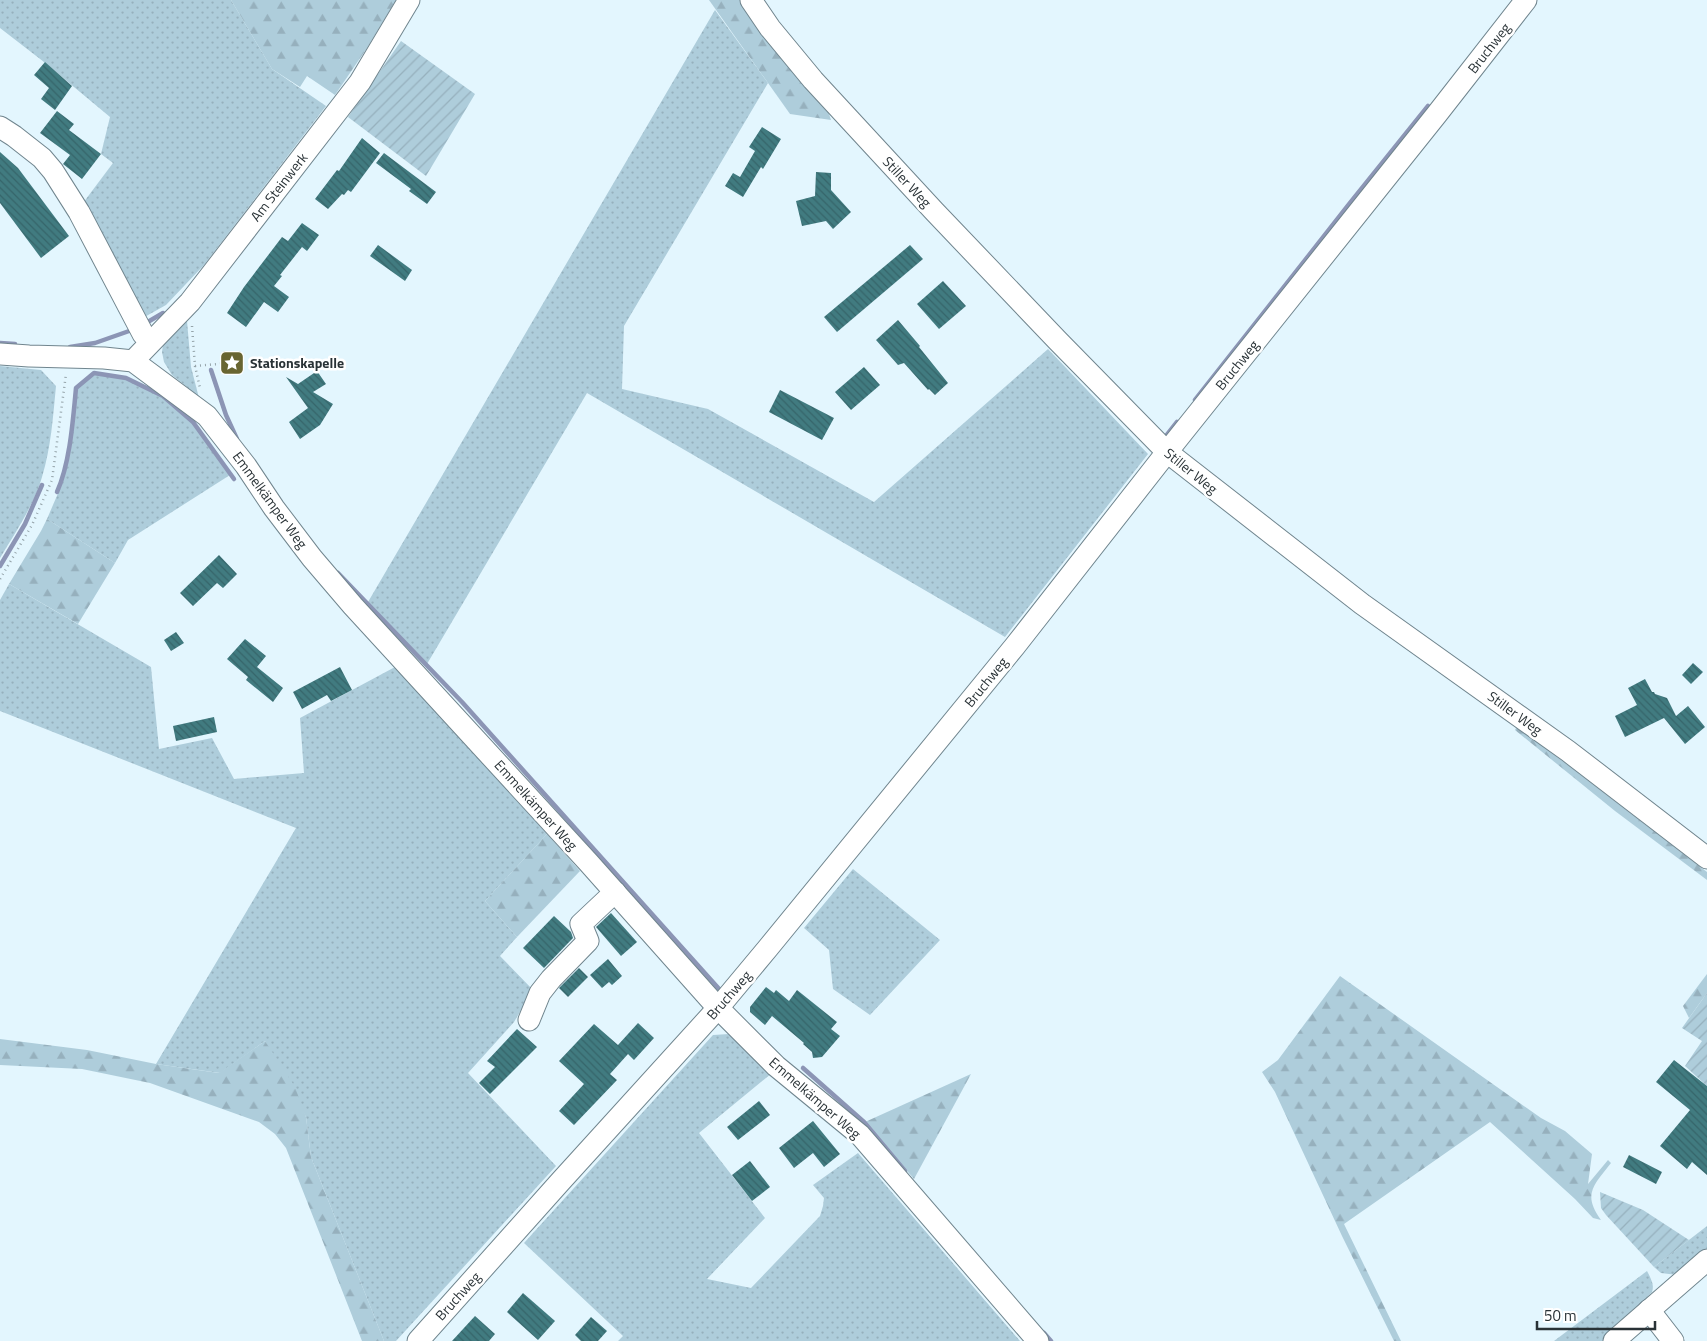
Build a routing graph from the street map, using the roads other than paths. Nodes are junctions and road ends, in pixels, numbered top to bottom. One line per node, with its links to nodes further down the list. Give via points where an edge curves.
1 (409, 0): 5 (street, Am Steinwerk, via 360,82 190,302)
2 (752, 0): 8 (street, Stiller Weg, via 770,28 820,87 934,211)
3 (1526, 0): 8 (street, Bruchweg)
4 (0, 127): 5 (street, via 42,158 53,171)
5 (150, 342): 7 (street, Am Steinwerk)
6 (0, 354): 7 (street, Emmelkämper Weg)
7 (133, 362): 10 (street, Emmelkämper Weg, via 207,416 312,558 353,606)
8 (1167, 452): 9 (street, Stiller Weg, via 1362,604 1568,751); 11 (street, Bruchweg, via 1016,646)
9 (1707, 858)
10 (615, 892): 11 (street, Emmelkämper Weg); 12 (street, via 581,924 588,941 540,993)
11 (718, 1008): 15 (street, Bruchweg); 16 (street, Emmelkämper Weg, via 776,1066 860,1135)
12 (529, 1020)
13 (1707, 1260): 14 (street)
14 (1649, 1310): 17 (street); 18 (street)
15 (418, 1341)
16 (1038, 1341)
17 (1614, 1341)
18 (1673, 1341)

